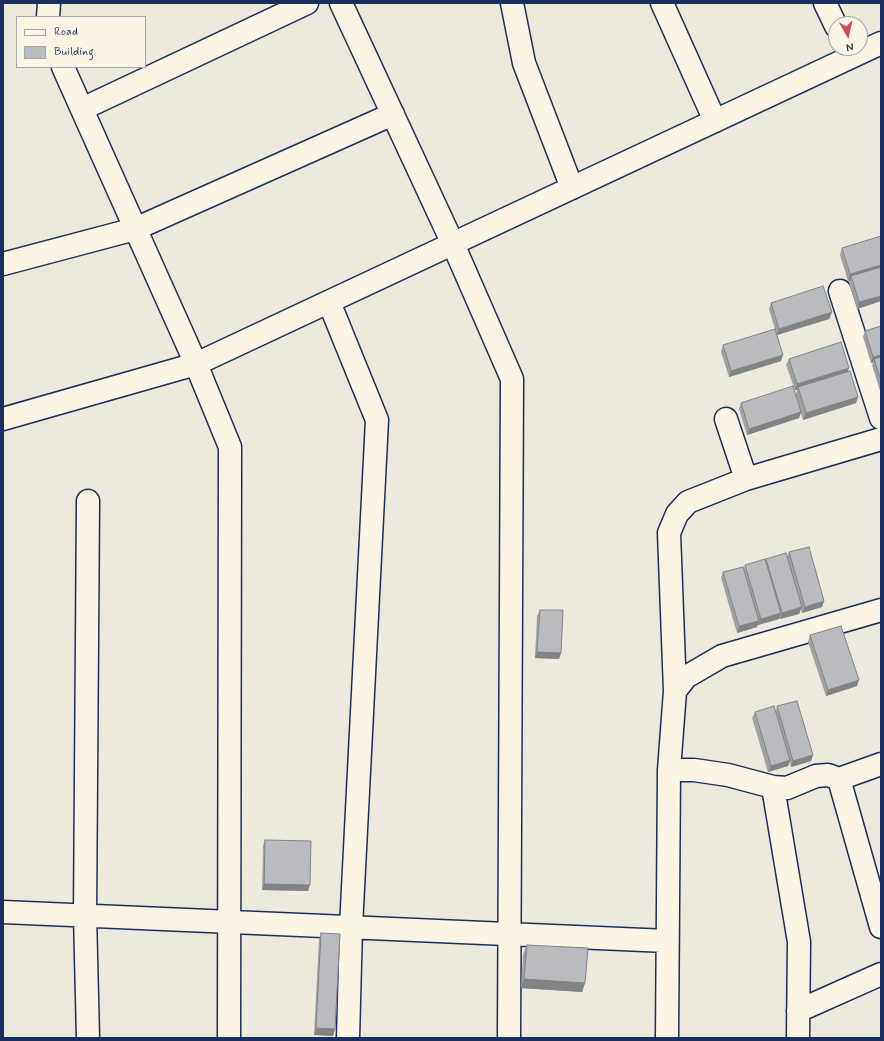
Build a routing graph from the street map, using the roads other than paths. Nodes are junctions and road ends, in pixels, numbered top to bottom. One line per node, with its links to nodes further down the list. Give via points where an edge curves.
1 (49, 3): 7 (street)
2 (307, 3): 13 (street)
3 (341, 3): 14 (street)
4 (512, 3): 16 (street, via 524,64)
5 (662, 3): 15 (street)
6 (825, 3): 8 (street)
7 (48, 16)
8 (831, 16)
9 (881, 44): 10 (street)
10 (868, 48)
11 (843, 56): 15 (street)
12 (63, 68): 13 (street)
13 (82, 109): 17 (street)
14 (393, 114): 17 (street); 18 (street)
15 (715, 121): 16 (street)
16 (572, 188): 18 (street)
17 (135, 229): 19 (street); 22 (street)
18 (453, 244): 21 (street); 40 (street, via 512,379)
19 (3, 264)
20 (840, 291): 23 (street)
21 (329, 302): 22 (street); 38 (street, via 377,420)
22 (196, 364): 24 (street); 37 (street, via 230,447)
23 (881, 418)
24 (3, 419)
25 (726, 419): 27 (street)
26 (881, 439): 27 (street)
27 (746, 479): 30 (street, via 688,502 677,514 669,534)
28 (88, 501): 36 (street)
29 (881, 610): 30 (street, via 722,656 686,677)
30 (676, 691): 32 (street)
31 (881, 764): 33 (street)
32 (669, 770): 34 (street, via 694,770 728,775); 41 (street)
33 (839, 779): 34 (street, via 828,775 816,776 786,788); 39 (street)
34 (773, 788): 43 (street, via 799,942)
35 (3, 912): 36 (street)
36 (85, 916): 37 (street); 44 (street)
37 (230, 922): 38 (street); 45 (street)
38 (351, 927): 40 (street); 46 (street)
39 (881, 927)
40 (510, 934): 41 (street); 47 (street)
41 (667, 941): 48 (street)
42 (881, 974): 43 (street)
43 (798, 1011): 49 (street)
44 (88, 1038)
45 (229, 1038)
46 (348, 1038)
47 (509, 1038)
48 (667, 1038)
49 (798, 1038)

